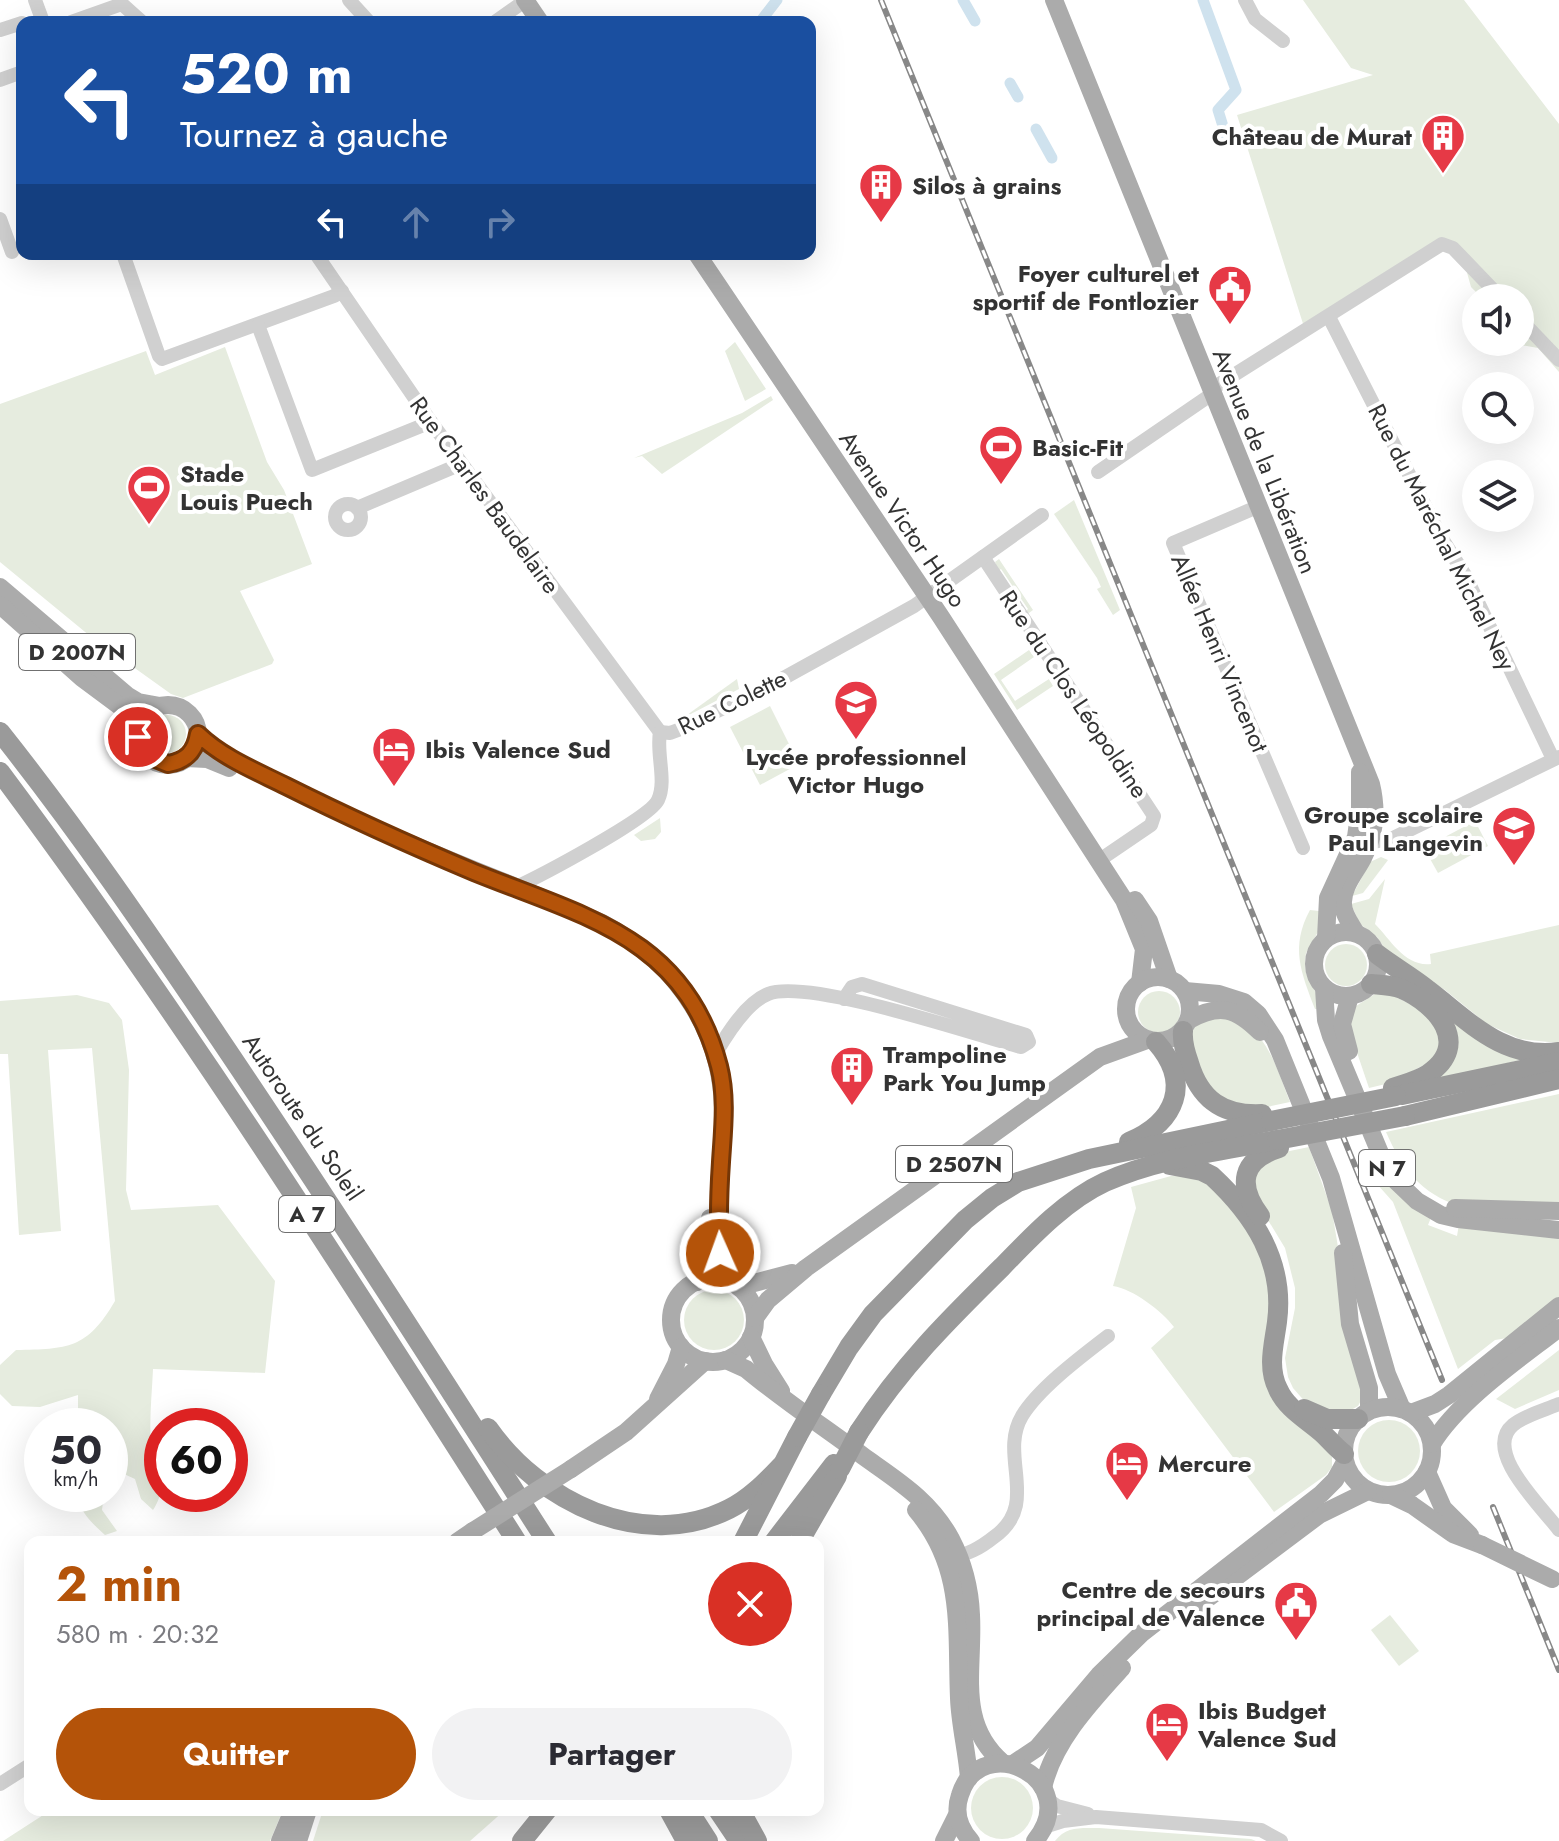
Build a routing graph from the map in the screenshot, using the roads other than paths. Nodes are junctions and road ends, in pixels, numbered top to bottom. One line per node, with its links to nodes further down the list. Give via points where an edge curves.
1 (349, 0): 7 (street)
2 (525, 0): 8 (street)
3 (1054, 0): 21 (main road, Avenue de la Libération)
4 (1245, 0): 9 (street, via 1255,19)
5 (88, 16): 6 (street, via 122,4)
6 (135, 16)
7 (364, 16)
8 (503, 16)
9 (1283, 41)
10 (0, 219): 11 (street)
11 (11, 252)
12 (125, 260): 18 (street, via 162,359)
13 (320, 260): 16 (street, Rue Charles Baudelaire)
14 (701, 260): 30 (main road, Avenue Victor Hugo)
15 (1488, 284): 17 (street, via 1453,248 1442,244)
16 (342, 291): 18 (street); 22 (street, Rue Charles Baudelaire)
17 (1329, 317): 21 (street); 38 (street, Rue du Maréchal Michel Ney)
18 (258, 325): 22 (street, via 312,470)
19 (1534, 334): 20 (street)
20 (1559, 360)
21 (1211, 392): 24 (street); 25 (main road, Avenue de la Libération)
22 (431, 422): 23 (street, Rue Charles Baudelaire)
23 (461, 464): 26 (street); 35 (street, Rue Charles Baudelaire)
24 (1098, 472)
25 (1257, 507): 41 (main road, Avenue de la Libération, via 1360,761); 42 (street, Allée Henri Vincenot, via 1173,543)
26 (357, 508)
27 (1042, 515): 28 (street, Rue Colette)
28 (983, 557): 30 (street, Rue Colette); 43 (street, Rue du Clos Léopoldine, via 1154,816 1151,825)
29 (0, 587): 32 (main road, D 2007N, via 128,696)
30 (927, 597): 35 (street, Rue Colette, via 771,685 678,730); 40 (main road, Avenue Victor Hugo)
31 (0, 605): 33 (main road, D 2007N, via 121,707)
32 (160, 706): 33 (main road, via 146,715); 36 (main road, via 187,711)
33 (139, 730): 37 (main road, via 140,744 154,761 168,764)
34 (0, 732): 73 (highway, Autoroute du Soleil / A 7, via 172,969)
35 (660, 732): 44 (street, Rue Colette, via 660,792 653,808)
36 (198, 734): 37 (main road); 45 (main road, via 227,756 326,807)
37 (186, 758): 76 (main road, via 223,765 350,829 601,932 653,969 674,991 698,1033 715,1096 709,1228)
38 (1556, 758): 41 (street, via 1393,838)
39 (0, 772): 100 (highway, Autoroute du Soleil / A 7, via 235,1105)
40 (1067, 812): 43 (main road, Avenue Victor Hugo); 51 (main road, Avenue Victor Hugo, via 1139,931 1144,962)
41 (1363, 839): 47 (main road, Avenue de la Libération, via 1343,899); 48 (main road, Avenue de la Libération, via 1328,898)
42 (1303, 848)
43 (1104, 857): 50 (main road, Avenue Victor Hugo, via 1149,921)
44 (554, 867): 45 (street, Rue Colette); 46 (street, via 542,887)
45 (514, 888): 46 (main road)
46 (544, 899): 58 (main road, via 602,923 644,949 681,987)
47 (1356, 933): 48 (main road); 49 (main road)
48 (1326, 938): 53 (main road, via 1314,962)
49 (1377, 954): 52 (main road, via 1378,970); 62 (highway, via 1492,1039 1531,1053)
50 (1169, 979): 51 (main road); 54 (main road)
51 (1140, 983): 57 (main road, via 1129,994)
52 (1371, 984): 55 (main road); 67 (highway, via 1406,991 1436,1013 1448,1031 1446,1053 1434,1069)
53 (1324, 988): 55 (main road); 74 (main road, N 7, via 1331,1036 1385,1165 1406,1192 1429,1209 1458,1219)
54 (1185, 991): 60 (main road, via 1191,1005); 88 (main road, via 1244,1002 1275,1040 1331,1178 1387,1374)
55 (1350, 996): 72 (main road, N 7, via 1343,1035 1393,1157 1411,1183 1452,1208)
56 (844, 999): 56 (street, via 852,987 862,984 1026,1035 1029,1042 1021,1047); 59 (street, via 776,992 754,1003)
57 (1127, 1018): 61 (main road); 64 (main road, D 2507N)
58 (704, 1024): 59 (street); 63 (main road)
59 (736, 1025): 63 (street)
60 (1186, 1026): 61 (main road, via 1175,1037); 69 (highway, via 1182,1040 1203,1093 1222,1108); 90 (main road, via 1214,1010 1238,1014 1262,1034 1279,1061 1336,1209 1350,1324 1369,1388)
61 (1152, 1041): 64 (main road, D 2507N); 70 (highway, via 1168,1057 1177,1080 1171,1107 1146,1134)
62 (1559, 1052)
63 (716, 1053): 77 (main road, via 723,1099 719,1242)
64 (1100, 1057): 75 (main road, D 2507N)
65 (1559, 1062): 67 (highway, N 7)
66 (1559, 1082): 68 (highway, N 7, bridge, via 1405,1116)
67 (1394, 1092): 68 (highway, N 7, bridge)
68 (1350, 1115): 69 (highway, bridge); 69 (highway, N 7, bridge, via 1319,1111)
69 (1274, 1130): 70 (highway); 71 (highway); 90 (highway, via 1245,1182 1248,1197 1281,1251 1287,1274 1290,1306 1283,1376 1290,1393 1315,1415 1342,1420)
70 (1089, 1159): 93 (highway, bridge, via 1018,1182 965,1220 873,1314)
71 (1158, 1164): 92 (highway, via 1212,1176 1259,1231 1279,1286 1271,1361 1276,1387); 94 (highway, bridge, via 1087,1192 1025,1243 910,1360)
72 (1559, 1211)
73 (340, 1218): 93 (highway, via 500,1445 565,1500 625,1521 692,1521 741,1502); 101 (highway, Autoroute du Soleil / A 7)
74 (1559, 1230)
75 (806, 1268): 77 (main road, D 2507N, via 759,1284); 79 (main road, D 2507N)
76 (697, 1282): 77 (main road); 83 (main road, via 682,1293 672,1315)
77 (734, 1284): 79 (main road, via 751,1302)
78 (1559, 1306): 88 (main road, via 1449,1395)
79 (755, 1318): 82 (main road)
80 (1559, 1328): 91 (main road, via 1464,1406)
81 (1108, 1336): 106 (street, via 1021,1417 1013,1519 973,1552)
82 (751, 1337): 84 (main road); 86 (main road)
83 (681, 1347): 85 (main road); 89 (main road)
84 (726, 1360): 85 (main road); 86 (main road)
85 (705, 1361): 89 (main road)
86 (791, 1403): 106 (main road, via 921,1498 943,1525)
87 (1559, 1404): 98 (street, via 1514,1424 1502,1446 1507,1462)
88 (1406, 1411): 90 (main road, via 1379,1408); 91 (main road, via 1428,1432)
89 (648, 1414): 99 (main road, bridge)
90 (1363, 1415): 92 (main road, via 1349,1431)
91 (1432, 1444): 95 (main road)
92 (1344, 1458): 96 (main road); 108 (main road, via 1335,1480 1321,1494 1120,1654 1037,1748)
93 (781, 1466): 102 (highway)
94 (837, 1467): 103 (highway); 104 (highway)
95 (1427, 1472): 97 (main road, via 1418,1484); 105 (main road, via 1443,1508)
96 (1368, 1491): 97 (main road); 112 (main road, via 1294,1533 1137,1654 1087,1708 1055,1754)
97 (1391, 1495): 105 (main road, via 1453,1534)
98 (1559, 1530)
99 (467, 1536)
100 (513, 1536)
101 (543, 1536)
102 (746, 1536)
103 (779, 1536)
104 (803, 1536)
105 (1482, 1545): 107 (main road, bridge)
106 (952, 1558): 108 (main road, via 971,1612 977,1731); 110 (main road)
107 (1555, 1582)
108 (1008, 1764): 110 (main road, via 991,1765); 112 (main road, via 1031,1773)
109 (24, 1769): 111 (street)
110 (969, 1778): 113 (main road)
111 (0, 1784)
112 (1045, 1794): 122 (street, via 1057,1806); 123 (main road, via 1047,1818)
113 (957, 1815): 132 (main road); 133 (main road)
114 (290, 1816): 124 (main road)
115 (306, 1816): 125 (main road)
116 (542, 1816): 126 (highway)
117 (552, 1816): 127 (highway)
118 (672, 1816): 128 (highway)
119 (692, 1816): 129 (highway)
120 (722, 1816): 130 (highway)
121 (743, 1816): 131 (highway)
122 (1096, 1817): 123 (street, via 1063,1821); 134 (street, via 1261,1830)
123 (1039, 1834)
124 (280, 1841)
125 (298, 1841)
126 (522, 1841)
127 (532, 1841)
128 (686, 1841)
129 (708, 1841)
130 (739, 1841)
131 (757, 1841)
132 (944, 1841)
133 (971, 1841)
134 (1281, 1841)

